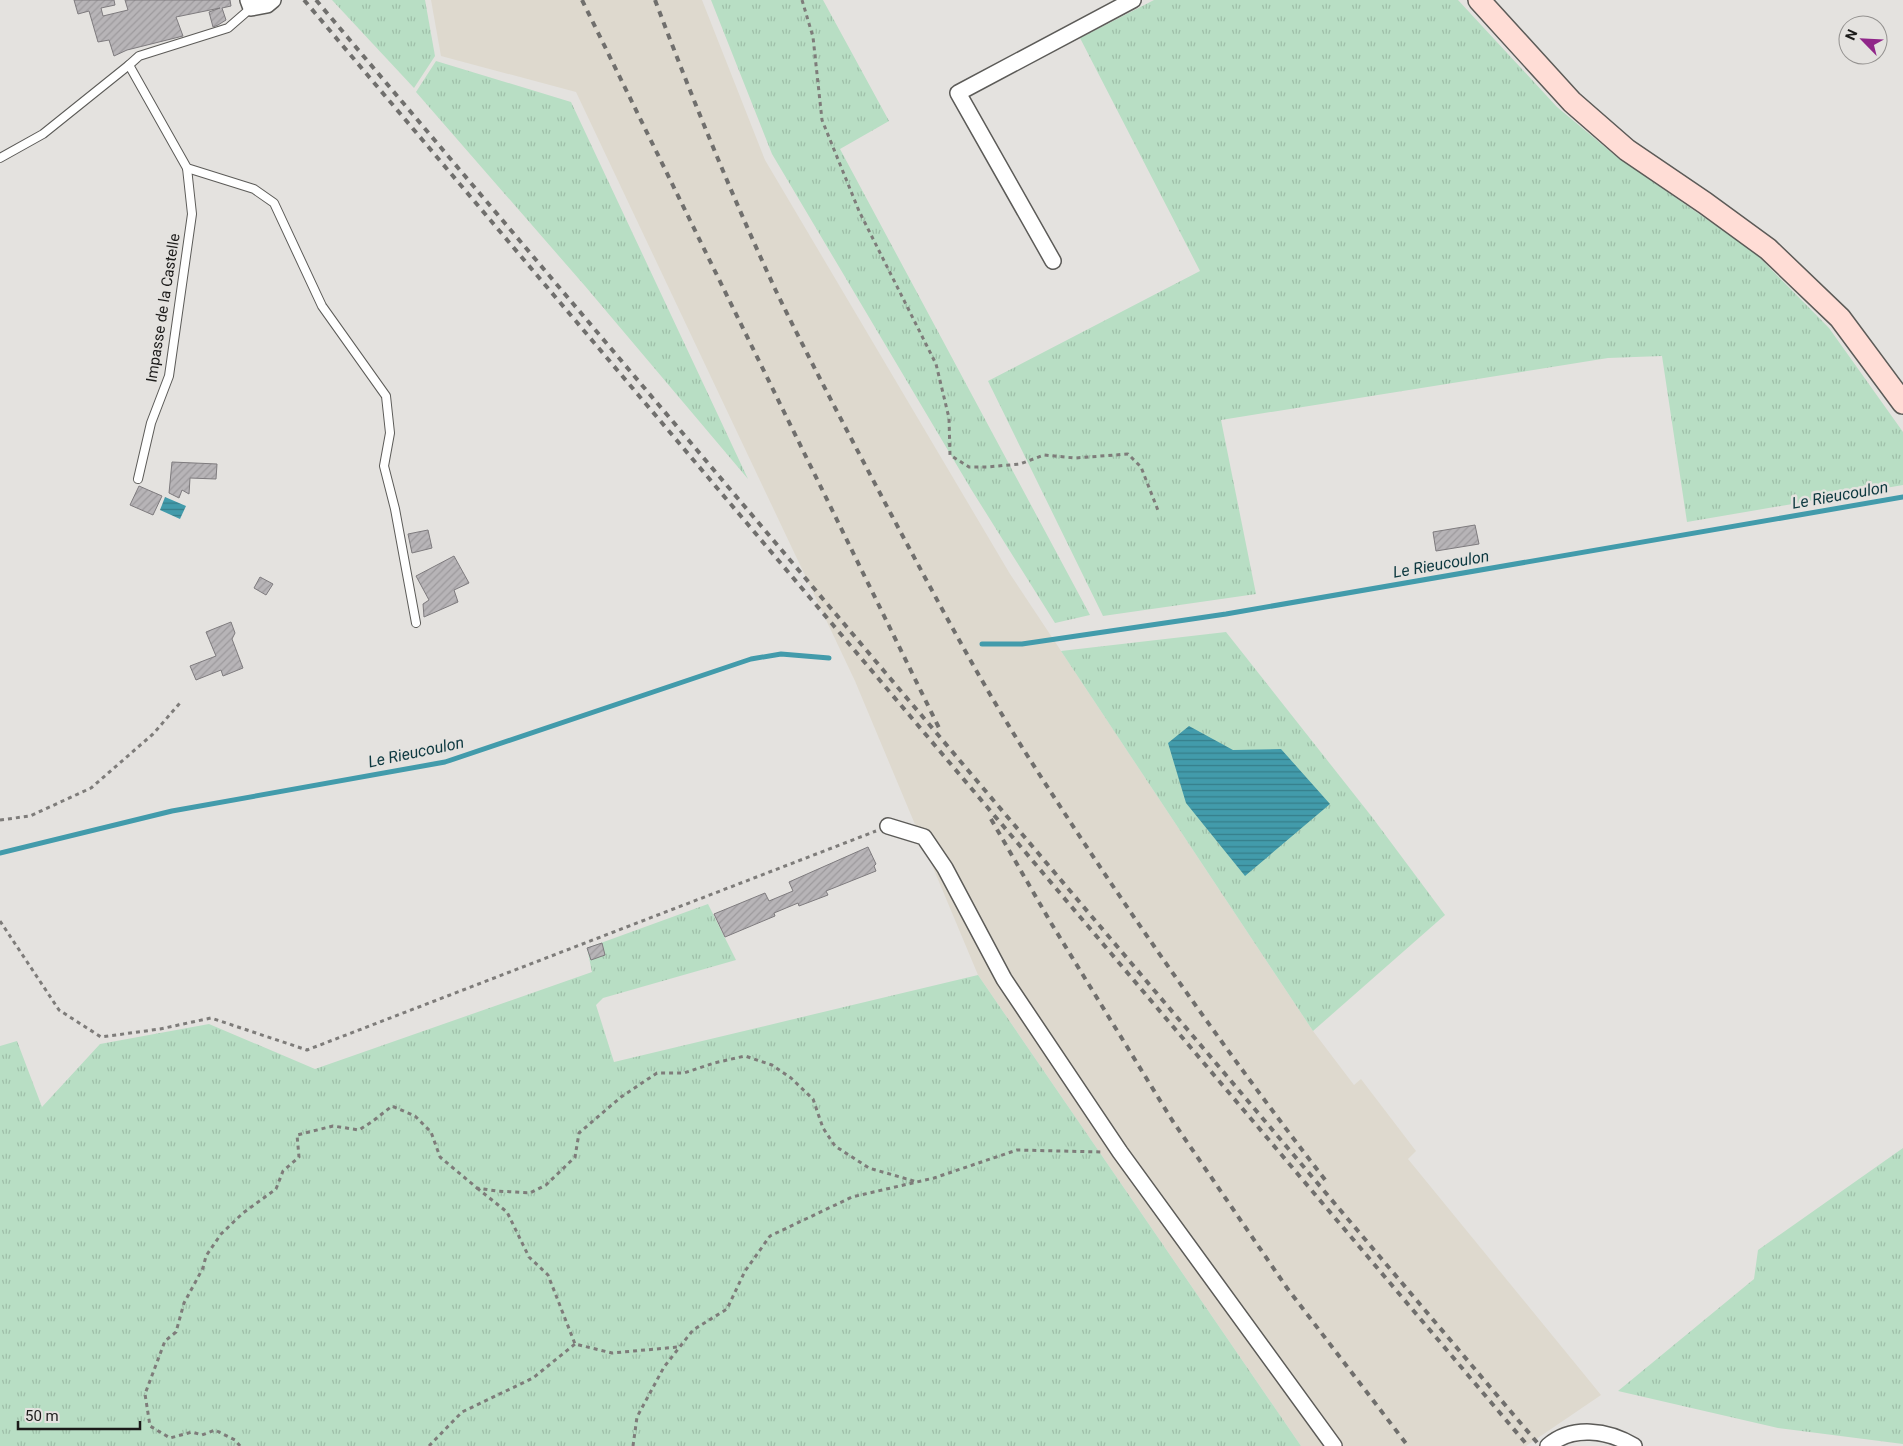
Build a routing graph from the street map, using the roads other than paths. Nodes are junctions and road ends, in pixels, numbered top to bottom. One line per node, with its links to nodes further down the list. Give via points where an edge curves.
1 (1134, 0): 8 (street, via 958,93)
2 (1479, 0): 9 (street, via 1572,102 1620,144 1775,256 1840,318)
3 (270, 2): 4 (street)
4 (249, 4): 5 (lane, via 228,28 139,56)
5 (130, 65): 6 (lane, via 43,134); 7 (lane)
6 (0, 158)
7 (187, 168): 10 (lane, Impasse de la Castelle, via 192,214 169,376 151,423); 11 (lane, via 254,189 274,203 322,306 386,396 390,433 384,466)
8 (1053, 261)
9 (1903, 403)
10 (138, 479)
11 (416, 623)
12 (888, 826): 14 (street, via 924,837 945,868 1004,979 1120,1152)
13 (1550, 1445): 15 (street, via 1558,1438 1579,1432 1608,1435)
14 (1334, 1446)
15 (1634, 1446)

